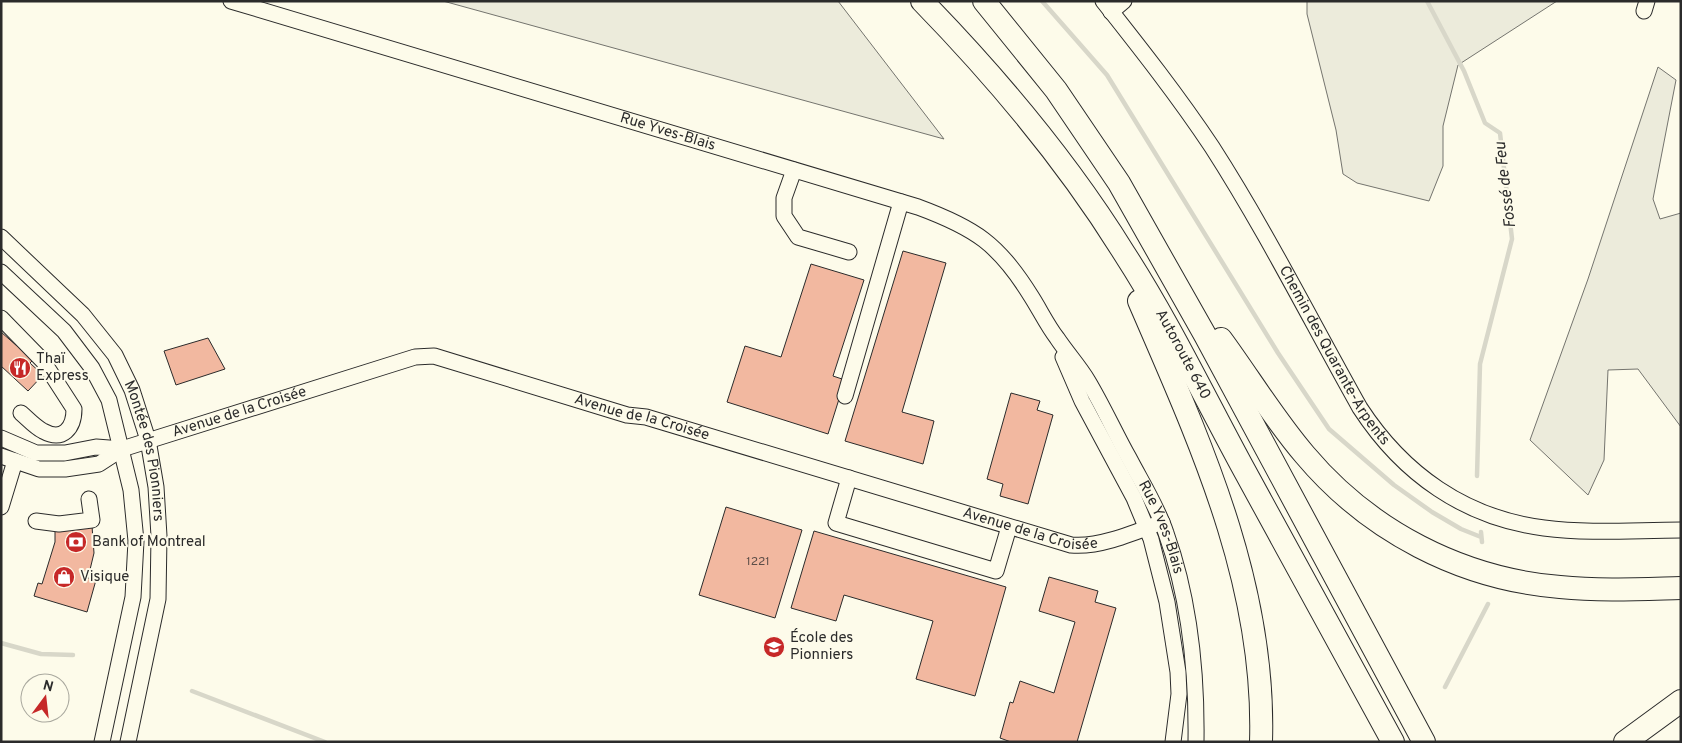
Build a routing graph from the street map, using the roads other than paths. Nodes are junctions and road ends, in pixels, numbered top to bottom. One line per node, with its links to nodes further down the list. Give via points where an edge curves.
1 (231, 1): 6 (street, Rue Yves-Blais)
2 (922, 1): 8 (highway, Autoroute 640, via 1024,114)
3 (984, 1): 10 (highway, Autoroute 640, via 1037,64 1081,125 1120,183)
4 (1124, 1): 5 (street)
5 (1107, 7): 28 (street, Chemin des Quarante-Arpents, via 1213,149 1360,408 1384,442 1408,466 1429,484 1465,504 1497,518 1522,524 1569,530)
6 (794, 170): 7 (street, Rue Yves-Blais); 11 (street, via 784,198 784,216 798,237)
7 (901, 202): 14 (street, Rue Yves-Blais, via 959,223 992,246 1022,281); 15 (street)
8 (1102, 219): 37 (highway, via 1188,415 1232,535 1256,648); 38 (highway, Autoroute 640, via 1165,322)
9 (1, 237): 18 (street, Montée des Pionniers, via 83,316 115,355 132,390)
10 (1158, 251): 29 (highway, via 1305,456 1346,497 1384,526 1450,561 1518,581 1576,588); 39 (highway, Autoroute 640)
11 (849, 252)
12 (1, 272): 19 (street, Montée des Pionniers, via 64,331 92,368 109,400)
13 (1, 318): 16 (street, via 43,361 74,409 69,430 55,435 41,430)
14 (1056, 337): 25 (street, Rue Yves-Blais, via 1088,381); 27 (street, Rue Yves-Blais, via 1082,401 1134,498)
15 (845, 396)
16 (21, 413)
17 (1, 438): 19 (street, via 36,453 64,454 96,447)
18 (148, 440): 19 (street, Avenue de la Croisée); 21 (street, Avenue de la Croisée, via 415,357 434,356); 34 (street, Montée des Pionniers, via 157,496 158,599)
19 (122, 449): 20 (street, via 99,464 65,469 39,469); 33 (street, Montée des Pionniers, via 132,490 136,541 132,597)
20 (8, 459): 23 (street)
21 (849, 478): 26 (street, Avenue de la Croisée); 26 (street, via 836,523 996,572)
22 (89, 499): 24 (street, via 92,520 58,524)
23 (1, 507)
24 (36, 521)
25 (1162, 522): 27 (street, Avenue de la Croisée); 31 (street, Rue Yves-Blais, via 1185,603 1194,657)
26 (1009, 527): 27 (street, Avenue de la Croisée, via 1080,546)
27 (1146, 528): 30 (street, Rue Yves-Blais, via 1171,622)
28 (1681, 530)
29 (1681, 588)
30 (1179, 694): 31 (street); 35 (street, Rue Yves-Blais)
31 (1196, 695): 36 (street, Rue Yves-Blais)
32 (1681, 701): 40 (highway)
33 (102, 742)
34 (128, 742)
35 (1173, 742)
36 (1196, 742)
37 (1260, 742)
38 (1393, 742)
39 (1424, 742)
40 (1625, 742)

